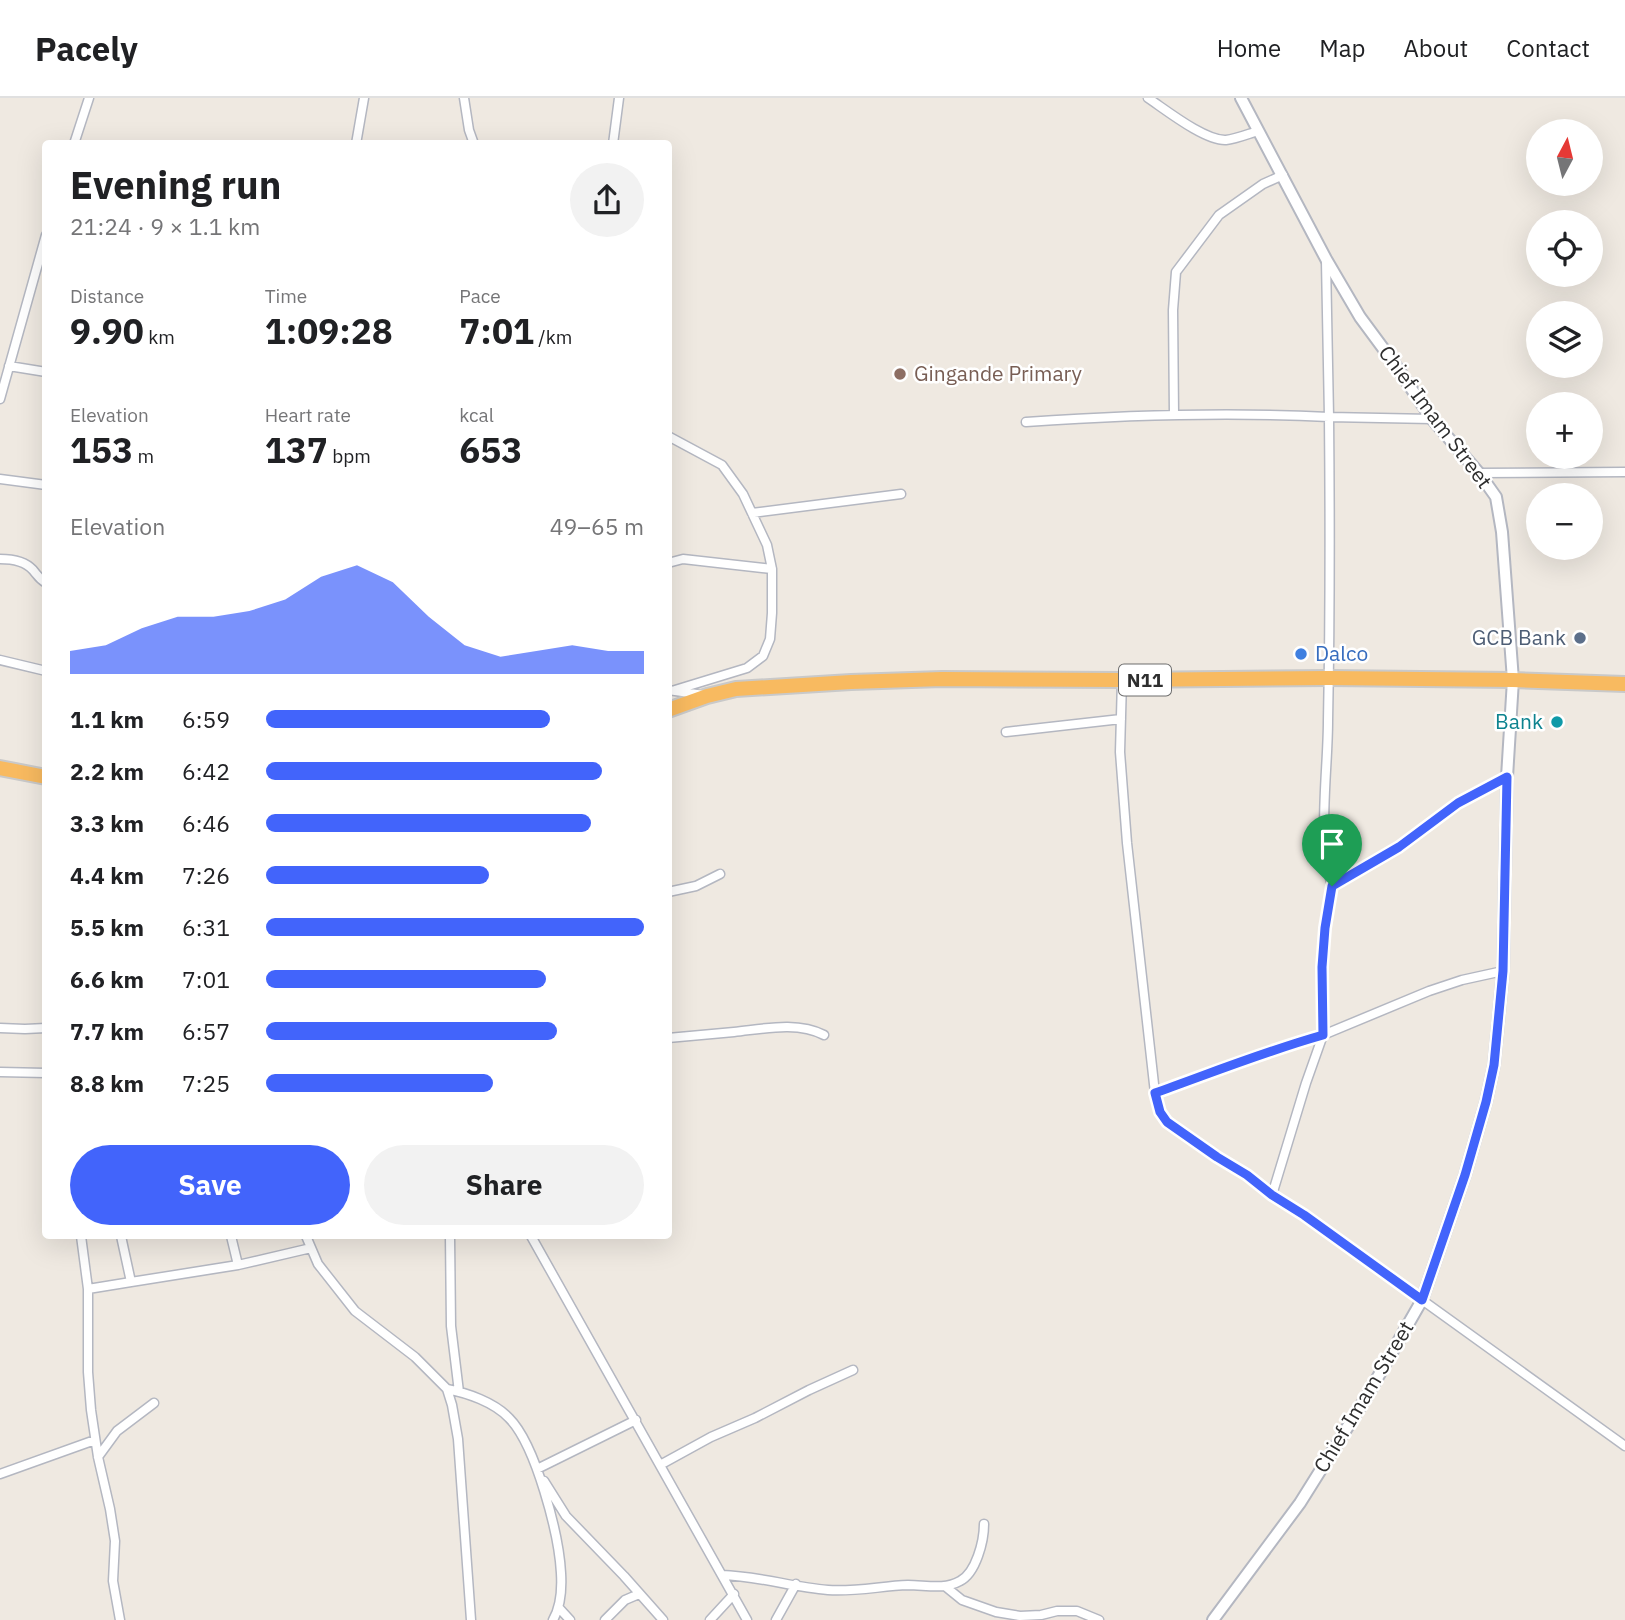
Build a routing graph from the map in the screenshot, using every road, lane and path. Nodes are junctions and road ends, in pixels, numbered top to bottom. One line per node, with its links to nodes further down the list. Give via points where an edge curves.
1 (89, 98): 8 (street)
2 (364, 98): 9 (street)
3 (464, 98): 10 (street)
4 (619, 98): 11 (street)
5 (1148, 98): 7 (street, via 1214,139)
6 (1241, 98): 7 (street, Chief Imam Street)
7 (1258, 131): 12 (street, Chief Imam Street)
8 (75, 140)
9 (357, 140)
10 (473, 140)
11 (613, 140)
12 (1283, 175): 14 (street, Chief Imam Street); 18 (street, via 1219,215 1175,272)
13 (42, 249): 15 (street)
14 (1326, 259): 19 (street); 20 (street, Chief Imam Street, via 1360,317)
15 (9, 366): 16 (street); 17 (street)
16 (42, 371)
17 (0, 399)
18 (1174, 415): 19 (street); 21 (street)
19 (1329, 417): 20 (street); 35 (street)
20 (1432, 419): 23 (street, Chief Imam Street)
21 (1026, 422)
22 (672, 438): 28 (street, via 722,465)
23 (1479, 472): 24 (street); 37 (street, Chief Imam Street, via 1496,497 1502,532)
24 (1625, 472)
25 (0, 479): 26 (street)
26 (42, 484)
27 (901, 494): 28 (street)
28 (752, 513): 31 (street)
29 (0, 559): 32 (street, via 27,565)
30 (672, 561): 31 (street)
31 (772, 569): 39 (street, via 770,639 763,656 747,668)
32 (42, 581)
33 (0, 660): 34 (street)
34 (42, 670)
35 (1329, 678): 36 (highway, N11); 37 (highway, N11); 48 (street, via 1325,823)
36 (1122, 680): 40 (highway, N11, via 851,682); 42 (street)
37 (1513, 680): 38 (highway, N11); 46 (street, Chief Imam Street)
38 (1625, 684)
39 (672, 690): 40 (street)
40 (707, 695): 41 (highway, N11)
41 (672, 708)
42 (1121, 719): 43 (street); 58 (street, via 1126,843)
43 (1006, 732)
44 (0, 768): 45 (highway)
45 (42, 776)
46 (1507, 777): 48 (street, via 1458,803 1399,847); 50 (street, Chief Imam Street)
47 (720, 874): 49 (street)
48 (1332, 886): 54 (street, via 1323,954)
49 (672, 891)
50 (1503, 971): 54 (street, via 1430,991); 70 (street, Chief Imam Street, via 1486,1102)
51 (0, 1028): 52 (street)
52 (42, 1028)
53 (824, 1035): 55 (street, via 802,1028 772,1028)
54 (1323, 1035): 58 (street); 59 (street)
55 (672, 1038)
56 (0, 1072): 57 (street)
57 (42, 1073)
58 (1155, 1093): 59 (street, via 1167,1122)
59 (1272, 1195): 70 (street)
60 (81, 1239): 69 (street)
61 (122, 1239): 68 (street)
62 (232, 1239): 67 (street)
63 (307, 1239): 66 (street)
64 (450, 1239): 73 (street, via 451,1326)
65 (533, 1239): 75 (street)
66 (311, 1248): 67 (street); 72 (street, via 355,1311 415,1357)
67 (239, 1265): 68 (street)
68 (131, 1282): 69 (street)
69 (88, 1289): 76 (street, via 88,1372)
70 (1422, 1300): 77 (street); 100 (street, Chief Imam Street, via 1300,1503)
71 (853, 1370): 79 (street)
72 (447, 1389): 73 (street); 91 (street, via 458,1439)
73 (459, 1392): 80 (street, via 509,1417)
74 (154, 1403): 78 (street, via 117,1431)
75 (636, 1420): 79 (street); 80 (street)
76 (95, 1440): 78 (street); 81 (street)
77 (1625, 1446)
78 (98, 1457): 90 (street, via 115,1541 113,1581)
79 (660, 1465): 83 (street)
80 (538, 1472): 86 (street, via 566,1516); 88 (street, via 560,1558)
81 (0, 1474)
82 (984, 1524): 85 (street, via 971,1571)
83 (722, 1574): 84 (street); 87 (street)
84 (796, 1584): 85 (street, via 828,1590); 98 (street)
85 (946, 1587): 89 (street)
86 (639, 1594): 94 (street, via 625,1600); 95 (street)
87 (734, 1594): 96 (street); 97 (street)
88 (559, 1608): 92 (street); 93 (street)
89 (997, 1616): 99 (street, via 1077,1611)
90 (120, 1620)
91 (471, 1620)
92 (554, 1620)
93 (570, 1620)
94 (606, 1620)
95 (663, 1620)
96 (710, 1620)
97 (747, 1620)
98 (776, 1620)
99 (1099, 1620)
100 (1213, 1620)

